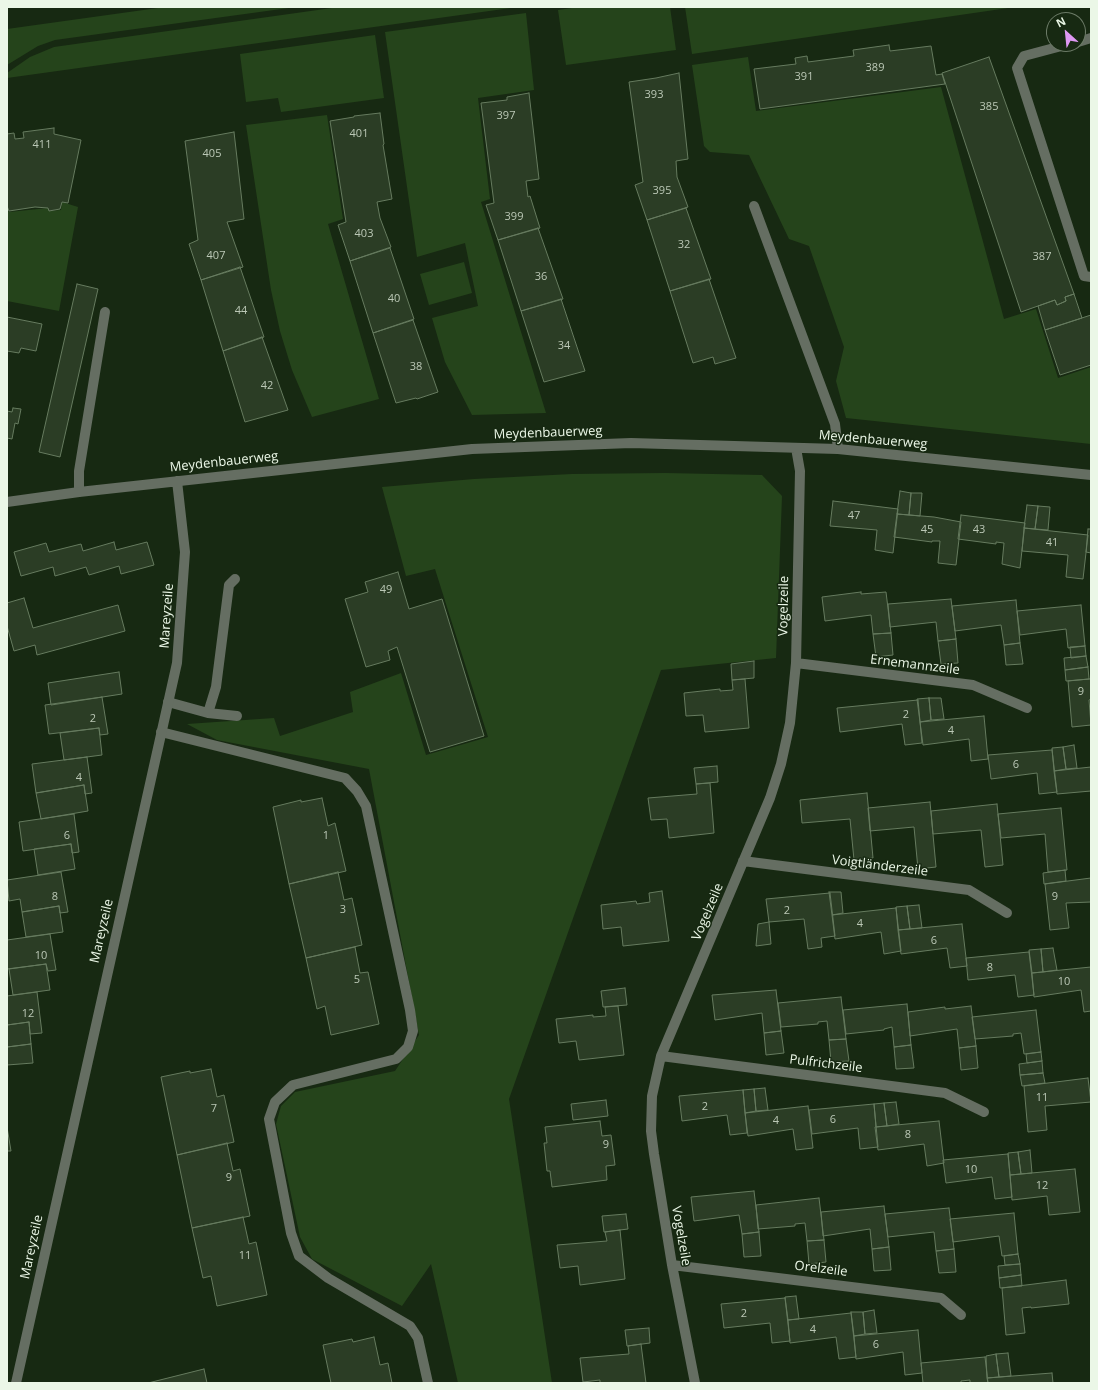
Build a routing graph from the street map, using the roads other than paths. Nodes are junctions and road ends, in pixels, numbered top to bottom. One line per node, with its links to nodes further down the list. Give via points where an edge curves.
1 (1046, 50): 3 (street, via 1024,56 1017,68 1084,276)
2 (754, 206): 6 (street, via 835,424)
3 (1091, 277)
4 (104, 312): 9 (street, via 79,471)
5 (796, 448): 6 (street, Meydenbauerweg); 8 (street, Meydenbauerweg, via 631,443 472,449); 12 (street, Vogelzeile, via 800,471)
6 (838, 449): 7 (street, Meydenbauerweg)
7 (1091, 476)
8 (177, 481): 9 (street, Meydenbauerweg); 13 (street, Mareyzeile, via 185,552 177,663)
9 (79, 492): 10 (street, Meydenbauerweg)
10 (7, 502)
11 (235, 579): 15 (street, via 229,585 216,687)
12 (796, 663): 14 (street, Ernemannzeile, via 973,685); 18 (street, Vogelzeile, via 790,723 781,764 770,798)
13 (168, 702): 15 (street); 17 (street, Mareyzeile)
14 (1027, 708)
15 (208, 713): 16 (street)
16 (237, 716)
17 (161, 732): 24 (street, Mareyzeile); 25 (street, via 345,778 366,806 410,1010 413,1030 408,1047 396,1059 293,1085 275,1102 269,1119 291,1234 299,1256 328,1278 410,1326 418,1338)
18 (743, 862): 19 (street, Voigtländerzeile, via 969,890); 20 (street, Vogelzeile)
19 (1007, 914)
20 (661, 1056): 21 (street, Pulfrichzeile, via 945,1093); 22 (street, Vogelzeile, via 652,1096 651,1131)
21 (984, 1112)
22 (672, 1265): 23 (street, Orelzeile, via 941,1298); 26 (street, Vogelzeile)
23 (960, 1315)
24 (16, 1383)
25 (428, 1383)
26 (695, 1383)

